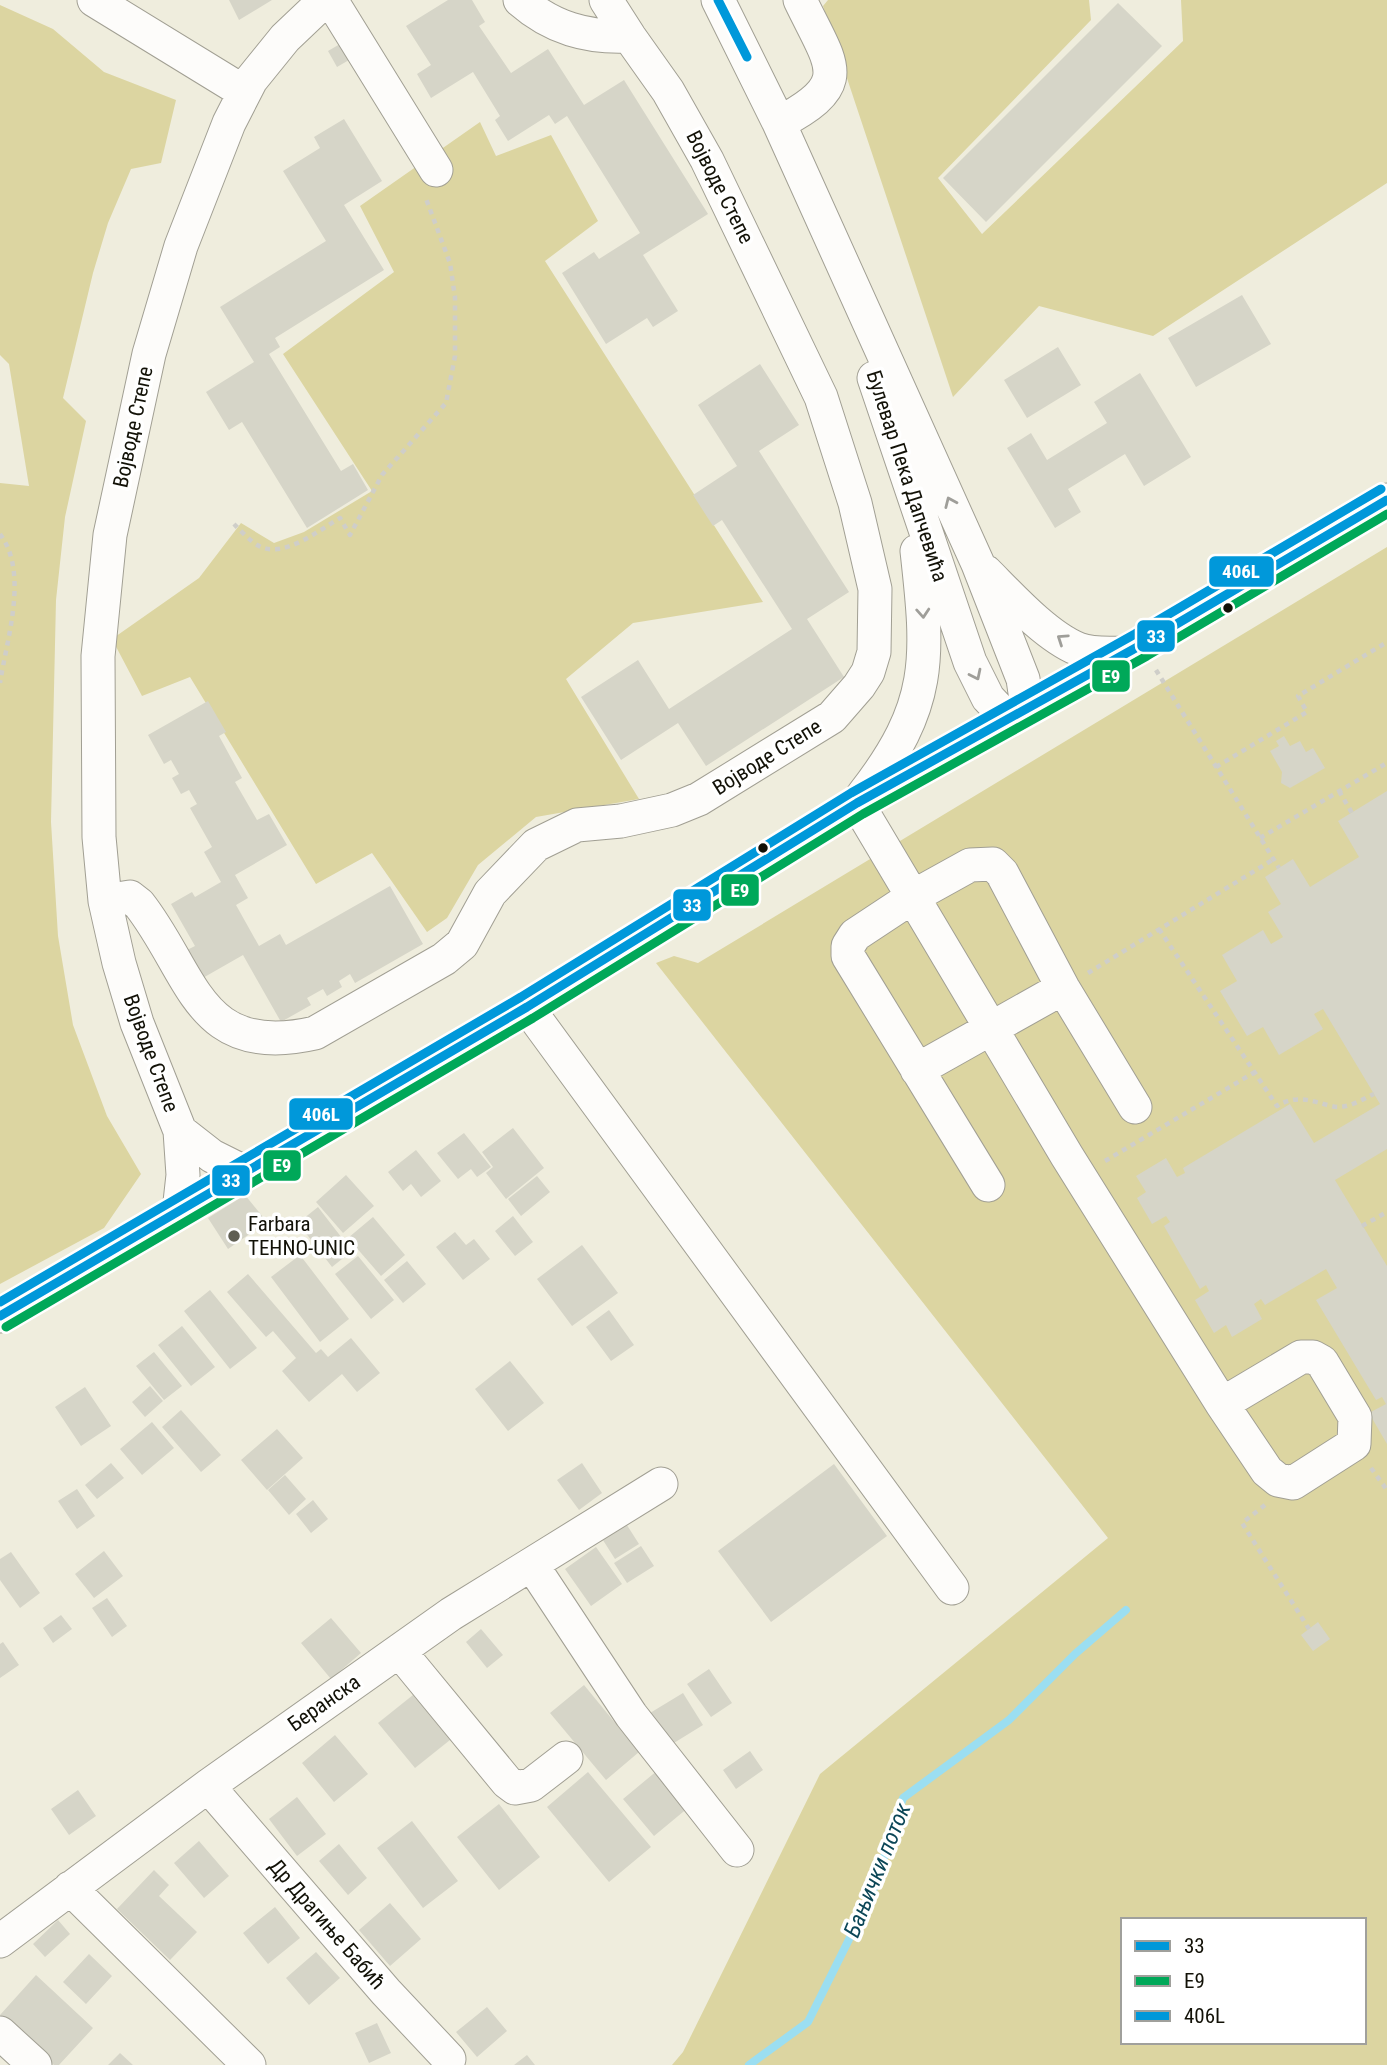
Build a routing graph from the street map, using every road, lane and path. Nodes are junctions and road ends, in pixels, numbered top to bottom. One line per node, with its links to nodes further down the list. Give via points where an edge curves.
1 (94, 0): 9 (street)
2 (325, 0): 9 (street, Војводе Степе, via 270,55)
3 (331, 0): 11 (street)
4 (520, 0): 8 (street, via 558,27)
5 (606, 0): 8 (street, Војводе Степе)
6 (718, 0): 10 (street, Булевар Пека Дапчевића)
7 (800, 0): 10 (street, via 826,53 831,75 824,95)
8 (629, 36): 32 (street, Војводе Степе, via 668,91 707,160 821,397 855,503 875,589 877,633 868,672 831,717 699,799 621,821 577,825 536,845 491,893 462,944 450,955 315,1033 263,1037 216,1020 199,1004 139,904 130,897)
9 (244, 92): 32 (street, Војводе Степе, via 177,259 149,354 110,536 97,716)
10 (779, 123): 13 (street, Булевар Пека Дапчевића)
11 (436, 170)
12 (429, 205): 16 (path, via 450,263 455,297 455,356 446,403 382,475 350,535 340,517 286,547 267,549)
13 (825, 226): 14 (street, Булевар Пека Дапчевића); 18 (street, Булевар Пека Дапчевића, one-way to 13)
14 (912, 496): 22 (street, Булевар Пека Дапчевића, one-way to 22, via 970,662 988,698); 26 (street, one-way to 26, via 925,646 922,675 903,739)
15 (1387, 500): 20 (street)
16 (233, 524)
17 (0, 534): 21 (path, via 13,561 13,601)
18 (978, 564): 20 (street, one-way to 18, via 1097,653 1078,649 1062,640); 22 (street, Булевар Пека Дапчевића, via 1023,679)
19 (1387, 642): 24 (path, via 1298,696 1307,712)
20 (1134, 649): 22 (street); 24 (path)
21 (0, 683)
22 (1017, 712): 26 (street)
23 (1387, 763): 25 (path)
24 (1216, 767): 28 (path)
25 (1339, 791): 27 (path); 28 (path)
26 (857, 803): 31 (street); 35 (street)
27 (1352, 813)
28 (1260, 838): 29 (path)
29 (1274, 859): 30 (path); 33 (path)
30 (1279, 868)
31 (914, 896): 34 (street, via 970,865 993,864); 36 (street); 37 (street, via 855,935 848,946 853,968)
32 (105, 901): 41 (street, Војводе Степе, via 137,1023)
33 (1159, 929): 34 (path); 38 (path)
34 (1063, 988): 36 (street); 40 (street)
35 (527, 1007): 42 (street); 53 (street)
36 (990, 1028): 37 (street); 43 (street)
37 (918, 1070): 44 (street)
38 (1255, 1072): 39 (path, via 1277,1105 1287,1099 1351,1105); 43 (path)
39 (1374, 1094)
40 (1135, 1107)
41 (180, 1131): 42 (street, Војводе Степе, via 212,1156); 45 (street, via 183,1175)
42 (244, 1171): 45 (street)
43 (1080, 1177): 49 (street)
44 (988, 1185)
45 (178, 1211): 48 (street)
46 (1387, 1212): 47 (path)
47 (1363, 1226)
48 (0, 1316)
49 (1222, 1405): 51 (street, via 1267,1471 1278,1480); 51 (street, via 1301,1357 1322,1362 1355,1417 1354,1444)
50 (661, 1483): 52 (street, Беранска)
51 (1293, 1483): 54 (path, via 1242,1523)
52 (532, 1565): 55 (street, Беранска, via 451,1614); 58 (street, via 631,1716)
53 (952, 1588)
54 (1309, 1629)
55 (400, 1652): 56 (street, via 515,1788 531,1785); 57 (street, Беранска)
56 (566, 1758)
57 (208, 1786): 59 (street, Беранска); 62 (street, Др Драгиње Бабић)
58 (737, 1850)
59 (70, 1888): 60 (street, Беранска); 64 (street)
60 (0, 1941)
61 (0, 2033): 63 (street)
62 (449, 2059)
63 (36, 2065)
64 (249, 2065)

